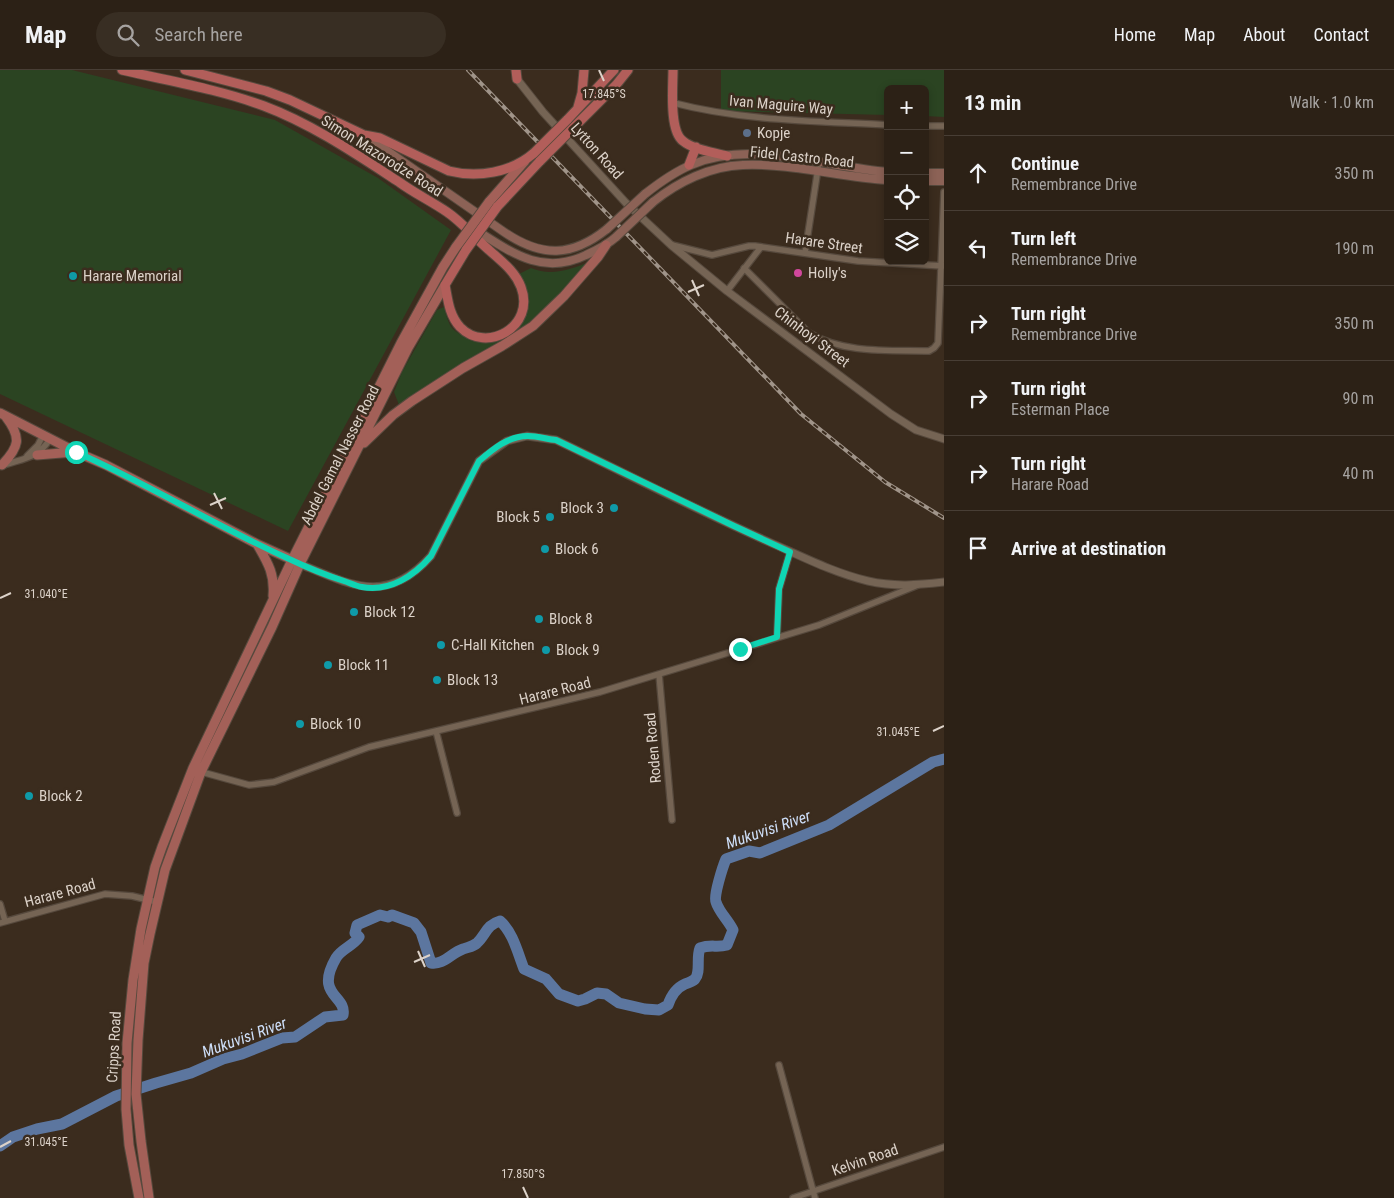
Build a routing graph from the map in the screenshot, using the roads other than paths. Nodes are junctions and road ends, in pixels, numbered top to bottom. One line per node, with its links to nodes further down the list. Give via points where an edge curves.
1 (122, 70): 28 (highway, Simon Mazorodze Road, via 241,98 285,114)
2 (184, 70): 14 (highway, Simon Mazorodze Road, via 266,91)
3 (511, 70): 8 (main road, Lytton Road)
4 (584, 70): 10 (highway)
5 (614, 70): 10 (highway, Abdel Gamal Nasser Road)
6 (628, 70): 37 (highway, Abdel Gamal Nasser Road, bridge, via 497,207)
7 (673, 70): 9 (highway)
8 (517, 74): 32 (street, Lytton Road, via 543,112 626,203)
9 (674, 103): 11 (street, Ivan Maguire Way, via 756,118); 15 (highway, via 678,137)
10 (577, 110): 16 (highway, Abdel Gamal Nasser Road, bridge)
11 (884, 124)
12 (929, 126): 13 (street)
13 (944, 126)
14 (364, 135): 16 (highway, via 380,138 449,171 469,175 500,170); 29 (main road, Simon Mazorodze Road, via 526,245 544,251 568,250 595,239)
15 (696, 147): 17 (highway); 19 (highway)
16 (532, 154): 49 (main road, Abdel Gamal Nasser Road, bridge, via 488,202 443,267 402,343)
17 (727, 156): 18 (main road, Fidel Castro Road, via 759,154); 19 (main road, Fidel Castro Road)
18 (819, 162): 20 (main road, Fidel Castro Road); 21 (street)
19 (689, 165): 29 (main road, Fidel Castro Road, bridge, via 645,194)
20 (884, 171)
21 (818, 172): 24 (main road, Fidel Castro Road); 30 (main road, Fidel Castro Road, bridge, via 758,165 712,170 682,182 653,202); 34 (street)
22 (929, 173): 23 (main road)
23 (944, 173)
24 (884, 180)
25 (929, 181): 26 (main road)
26 (944, 181)
27 (944, 192): 35 (street)
28 (448, 213): 31 (main road, Simon Mazorodze Road, via 504,248 534,262 555,264 570,261); 37 (highway, via 515,276 524,295 520,318 502,335 480,337 469,333 461,328 450,311)
29 (607, 229)
30 (616, 237): 31 (main road, Simon Mazorodze Road)
31 (606, 245): 42 (main road, via 564,296 533,326 412,401)
32 (671, 245): 33 (street, Harare Street, via 712,255 748,246); 38 (street, Chinhoyi Street)
33 (761, 247): 34 (street, Harare Street); 36 (street)
34 (804, 253): 35 (street, Harare Street, via 858,261)
35 (943, 266): 36 (street, via 938,343 929,351 868,349 820,339 809,333)
36 (744, 268): 38 (street)
37 (445, 285): 42 (main road, Abdel Gamal Nasser Road, via 408,348)
38 (727, 291): 41 (street, Chinhoyi Street, via 891,414 916,430)
39 (2, 414): 40 (main road); 46 (main road, via 14,427 17,441 13,453)
40 (47, 437): 43 (main road); 44 (street, via 43,449); 45 (street)
41 (944, 439)
42 (360, 447): 49 (main road, Abdel Gamal Nasser Road)
43 (76, 452): 44 (main road); 47 (main road)
44 (36, 455): 45 (street)
45 (25, 458): 46 (street)
46 (1, 466)
47 (257, 544): 49 (main road); 52 (main road, via 274,582)
48 (790, 552): 49 (street, via 556,440 527,436 507,441 479,461 431,556 405,579 381,587 362,587); 51 (street, via 868,581); 53 (street, via 779,589)
49 (296, 562): 52 (main road, Abdel Gamal Nasser Road); 56 (main road, Abdel Gamal Nasser Road, via 272,627)
50 (944, 582): 51 (street)
51 (918, 585): 53 (street, Harare Road, via 819,625)
52 (273, 601): 56 (main road, Abdel Gamal Nasser Road)
53 (777, 637): 54 (street, Harare Road)
54 (658, 674): 55 (street, Harare Road, via 588,696); 58 (street, Roden Road)
55 (436, 732): 56 (street, Harare Road, via 369,746 262,785 249,786); 57 (street)
56 (197, 770): 59 (main road, Abdel Gamal Nasser Road, via 169,826 155,867)
57 (458, 813)
58 (672, 820)
59 (152, 900): 61 (street, Harare Road, via 105,894); 65 (main road, Cripps Road, via 140,929 127,1043 125,1100); 66 (main road, Cripps Road, via 143,971 136,1079 140,1141)
60 (0, 904): 61 (street)
61 (3, 922)
62 (780, 1065): 64 (street)
63 (944, 1147): 64 (street, Kelvin Road)
64 (813, 1191): 67 (street, Kelvin Road); 68 (street)
65 (139, 1198)
66 (149, 1198)
67 (793, 1198)
68 (815, 1198)

